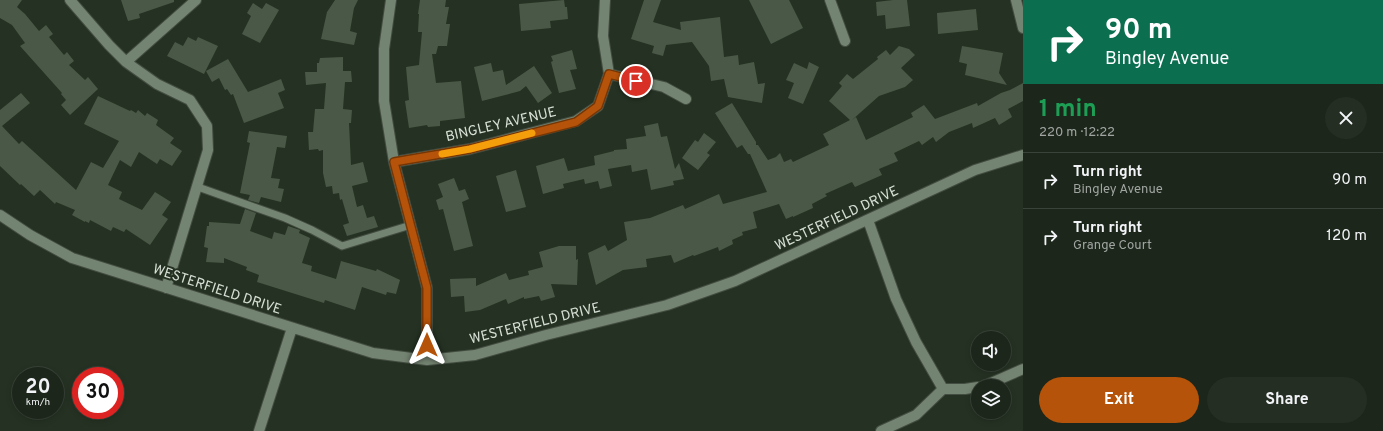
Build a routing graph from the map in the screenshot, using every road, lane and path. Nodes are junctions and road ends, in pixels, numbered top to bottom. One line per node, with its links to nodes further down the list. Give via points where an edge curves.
1 (70, 0): 9 (street)
2 (196, 0): 9 (street)
3 (391, 0): 13 (street, via 384,49 384,101)
4 (605, 0): 10 (street, BINGLEY AVENUE, via 604,36)
5 (830, 0): 8 (street)
6 (1016, 0): 7 (street)
7 (1023, 28)
8 (846, 41)
9 (126, 62): 14 (street, via 157,84 190,100 207,126 208,150)
10 (609, 74): 11 (street, via 664,87); 13 (street, BINGLEY AVENUE, via 598,106 576,122 470,149)
11 (686, 99)
12 (1023, 155): 16 (street, WESTERFIELD DRIVE, via 975,170)
13 (394, 162): 17 (street)
14 (198, 187): 17 (lane, via 285,218 342,246); 18 (street)
15 (0, 215): 18 (street, WESTERFIELD DRIVE, via 72,258)
16 (868, 220): 20 (street, WESTERFIELD DRIVE, via 735,281 667,305 475,355); 24 (street, via 896,299 916,342)
17 (411, 225): 20 (street, via 427,288)
18 (166, 288): 19 (street, WESTERFIELD DRIVE)
19 (292, 328): 20 (street, WESTERFIELD DRIVE, via 373,353); 25 (street)
20 (427, 360)
21 (1023, 369): 22 (street)
22 (1000, 379)
23 (971, 388): 24 (street)
24 (943, 389): 26 (street, via 916,415)
25 (259, 431)
26 (881, 431)

